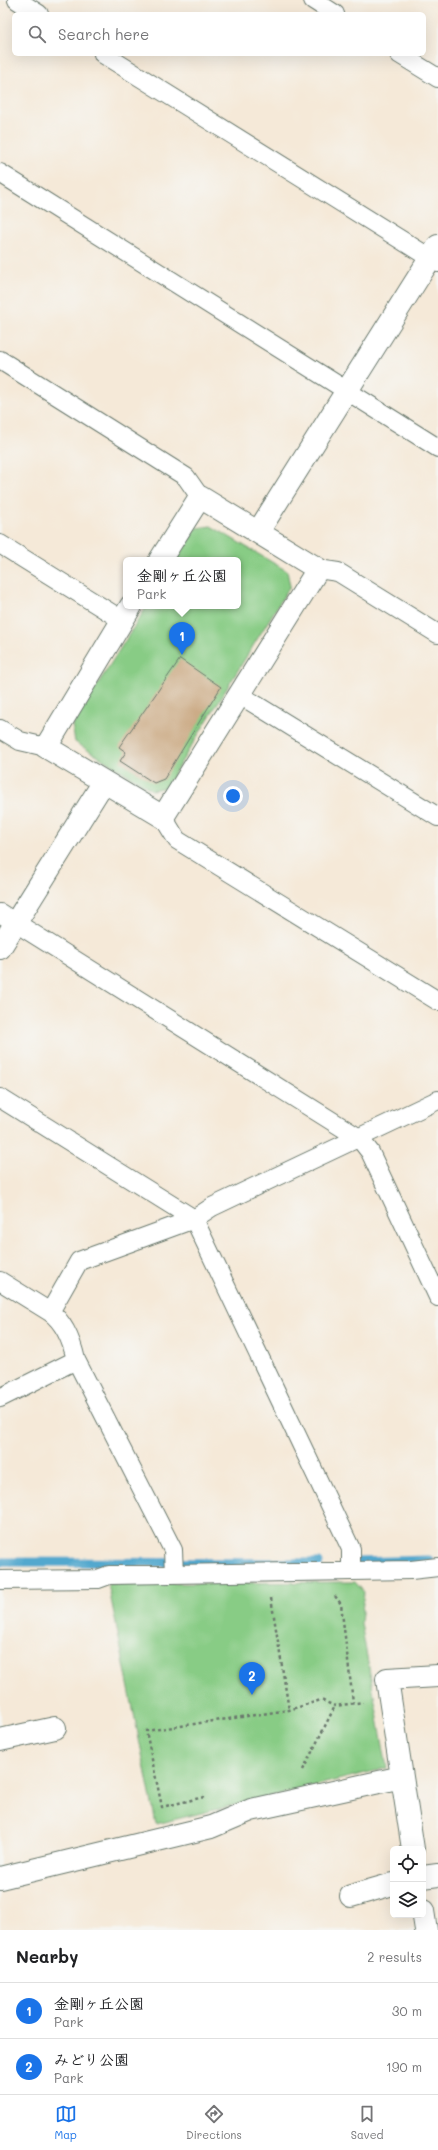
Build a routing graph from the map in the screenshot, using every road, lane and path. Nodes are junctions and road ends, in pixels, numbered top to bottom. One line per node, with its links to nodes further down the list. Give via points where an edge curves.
1 (17, 0): 3 (lane)
2 (313, 0): 4 (lane)
3 (36, 12)
4 (332, 12)
5 (106, 56): 9 (lane)
6 (402, 56): 7 (lane)
7 (438, 78)
8 (0, 173): 11 (lane)
9 (435, 256): 11 (street)
10 (0, 360): 13 (lane, via 186,477)
11 (348, 391): 12 (lane); 14 (street)
12 (438, 448)
13 (200, 497): 14 (street); 16 (street)
14 (258, 532): 17 (street)
15 (0, 544): 18 (lane)
16 (162, 557)
17 (318, 569): 19 (lane, via 338,572); 20 (street)
18 (126, 613): 22 (street)
19 (438, 634)
20 (240, 695): 24 (street); 25 (lane)
21 (0, 729): 22 (lane, via 20,741)
22 (46, 747): 23 (street)
23 (103, 783): 24 (street); 26 (street)
24 (163, 817): 28 (lane, via 177,840)
25 (438, 817)
26 (8, 918): 27 (street); 31 (lane)
27 (0, 948)
28 (438, 1001)
29 (0, 1098): 32 (lane)
30 (438, 1100): 31 (lane)
31 (359, 1138): 32 (lane, via 212,1207); 34 (lane, via 370,1152)
32 (194, 1219): 35 (lane, via 79,1261); 39 (lane, via 351,1549)
33 (0, 1281): 35 (lane)
34 (438, 1297)
35 (50, 1312): 36 (lane, via 60,1320 74,1348)
36 (76, 1360): 37 (lane); 41 (lane, via 173,1550)
37 (0, 1398)
38 (438, 1567): 39 (lane)
39 (351, 1571): 40 (lane)
40 (267, 1572): 41 (lane); 45 (path)
41 (174, 1574): 42 (lane, via 109,1575 98,1579)
42 (0, 1580)
43 (334, 1596): 48 (path, via 341,1604)
44 (279, 1598): 45 (path)
45 (271, 1599): 50 (path)
46 (438, 1676): 47 (street, via 387,1679)
47 (389, 1699): 48 (path); 54 (street)
48 (353, 1702): 49 (path)
49 (335, 1706): 50 (path, via 321,1700); 53 (path)
50 (290, 1710): 56 (path, via 146,1732 162,1807)
51 (55, 1728): 52 (street)
52 (0, 1740)
53 (301, 1774)
54 (402, 1777): 57 (street, via 251,1810); 58 (street)
55 (212, 1796): 56 (path)
56 (204, 1797): 57 (path)
57 (211, 1827): 61 (street)
58 (413, 1846)
59 (438, 1875): 60 (street)
60 (426, 1877)
61 (0, 1878)
62 (390, 1885): 63 (street)
63 (351, 1896)
64 (424, 1918): 65 (street)
65 (426, 1930)

